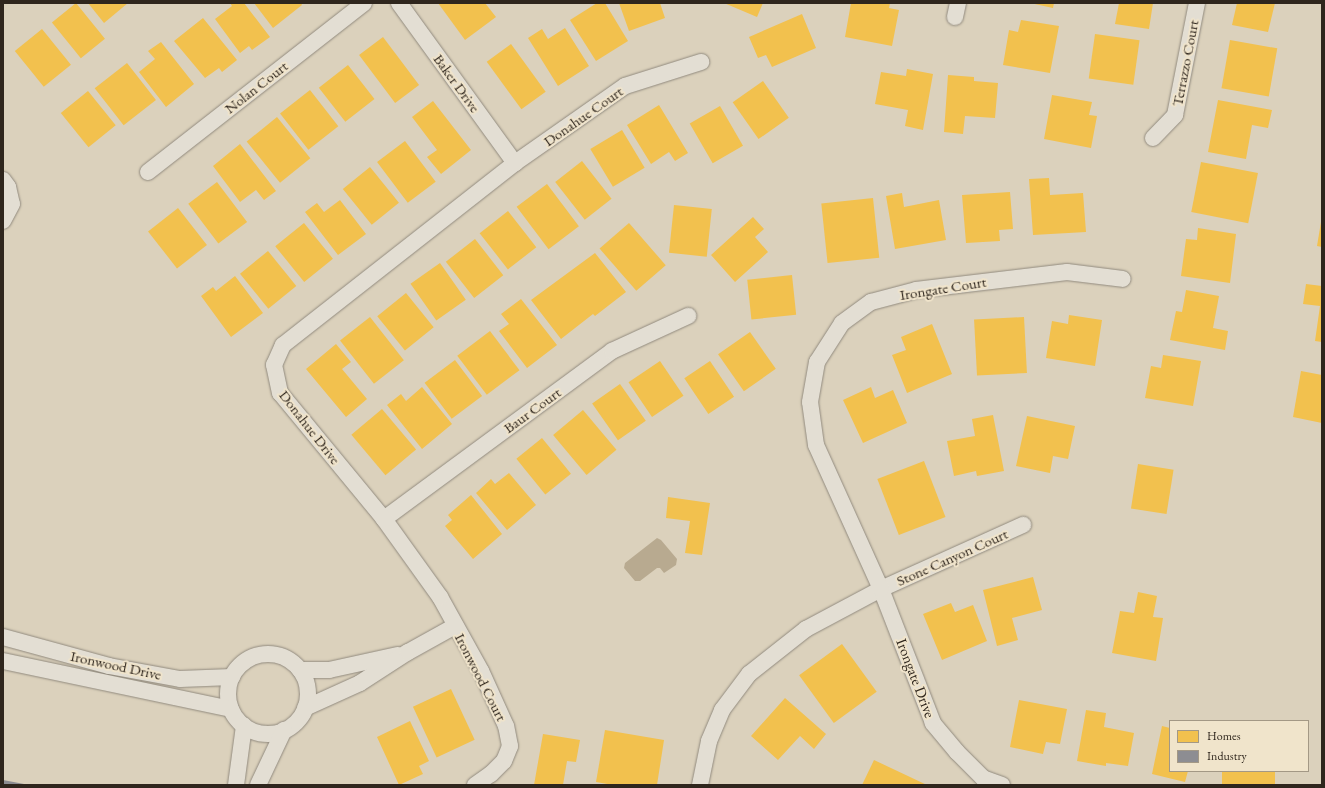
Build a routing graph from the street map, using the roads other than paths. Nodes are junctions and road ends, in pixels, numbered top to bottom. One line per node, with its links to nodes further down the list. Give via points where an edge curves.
1 (364, 3): 7 (street, Nolan Court)
2 (398, 3): 6 (street, Baker Drive)
3 (1197, 3): 5 (street, Terrazzo Court, via 1175,115)
4 (701, 62): 6 (street, Donahue Court, via 625,86)
5 (1153, 138)
6 (515, 163): 12 (street, Donahue Drive, via 283,345 274,365 280,393)
7 (148, 172)
8 (3, 180): 9 (street, via 8,187 12,204)
9 (3, 221)
10 (1122, 279): 14 (street, Irongate Court, via 1067,272 916,290 872,302 842,323 816,362 810,402 816,445)
11 (688, 316): 12 (street, Baur Court, via 612,351)
12 (384, 519): 15 (street, Donahue Drive, via 440,597)
13 (1023, 525): 14 (street, Stone Canyon Court)
14 (881, 589): 25 (street, Irongate Drive, via 933,723); 29 (street, Stone Canyon Court, via 806,629 749,674 722,710 709,741)
15 (455, 626): 17 (street); 28 (street, Ironwood Court, via 481,671 506,726 510,746 504,761)
16 (3, 637): 20 (street, Ironwood Drive, via 109,666 180,679)
17 (408, 652): 19 (street, via 329,670); 21 (street, via 360,683)
18 (3, 661): 22 (street, Ironwood Drive)
19 (300, 670): 20 (street, via 286,658 267,654 246,660); 21 (street, via 307,688)
20 (232, 676): 22 (street, via 228,687)
21 (305, 708): 24 (street, via 293,725)
22 (231, 709): 23 (street)
23 (244, 726): 24 (street, via 264,734); 26 (street)
24 (284, 730): 27 (street)
25 (981, 782): 30 (street, Irongate Drive)
26 (236, 785)
27 (258, 785)
28 (475, 785)
29 (700, 785)
30 (1002, 785)

